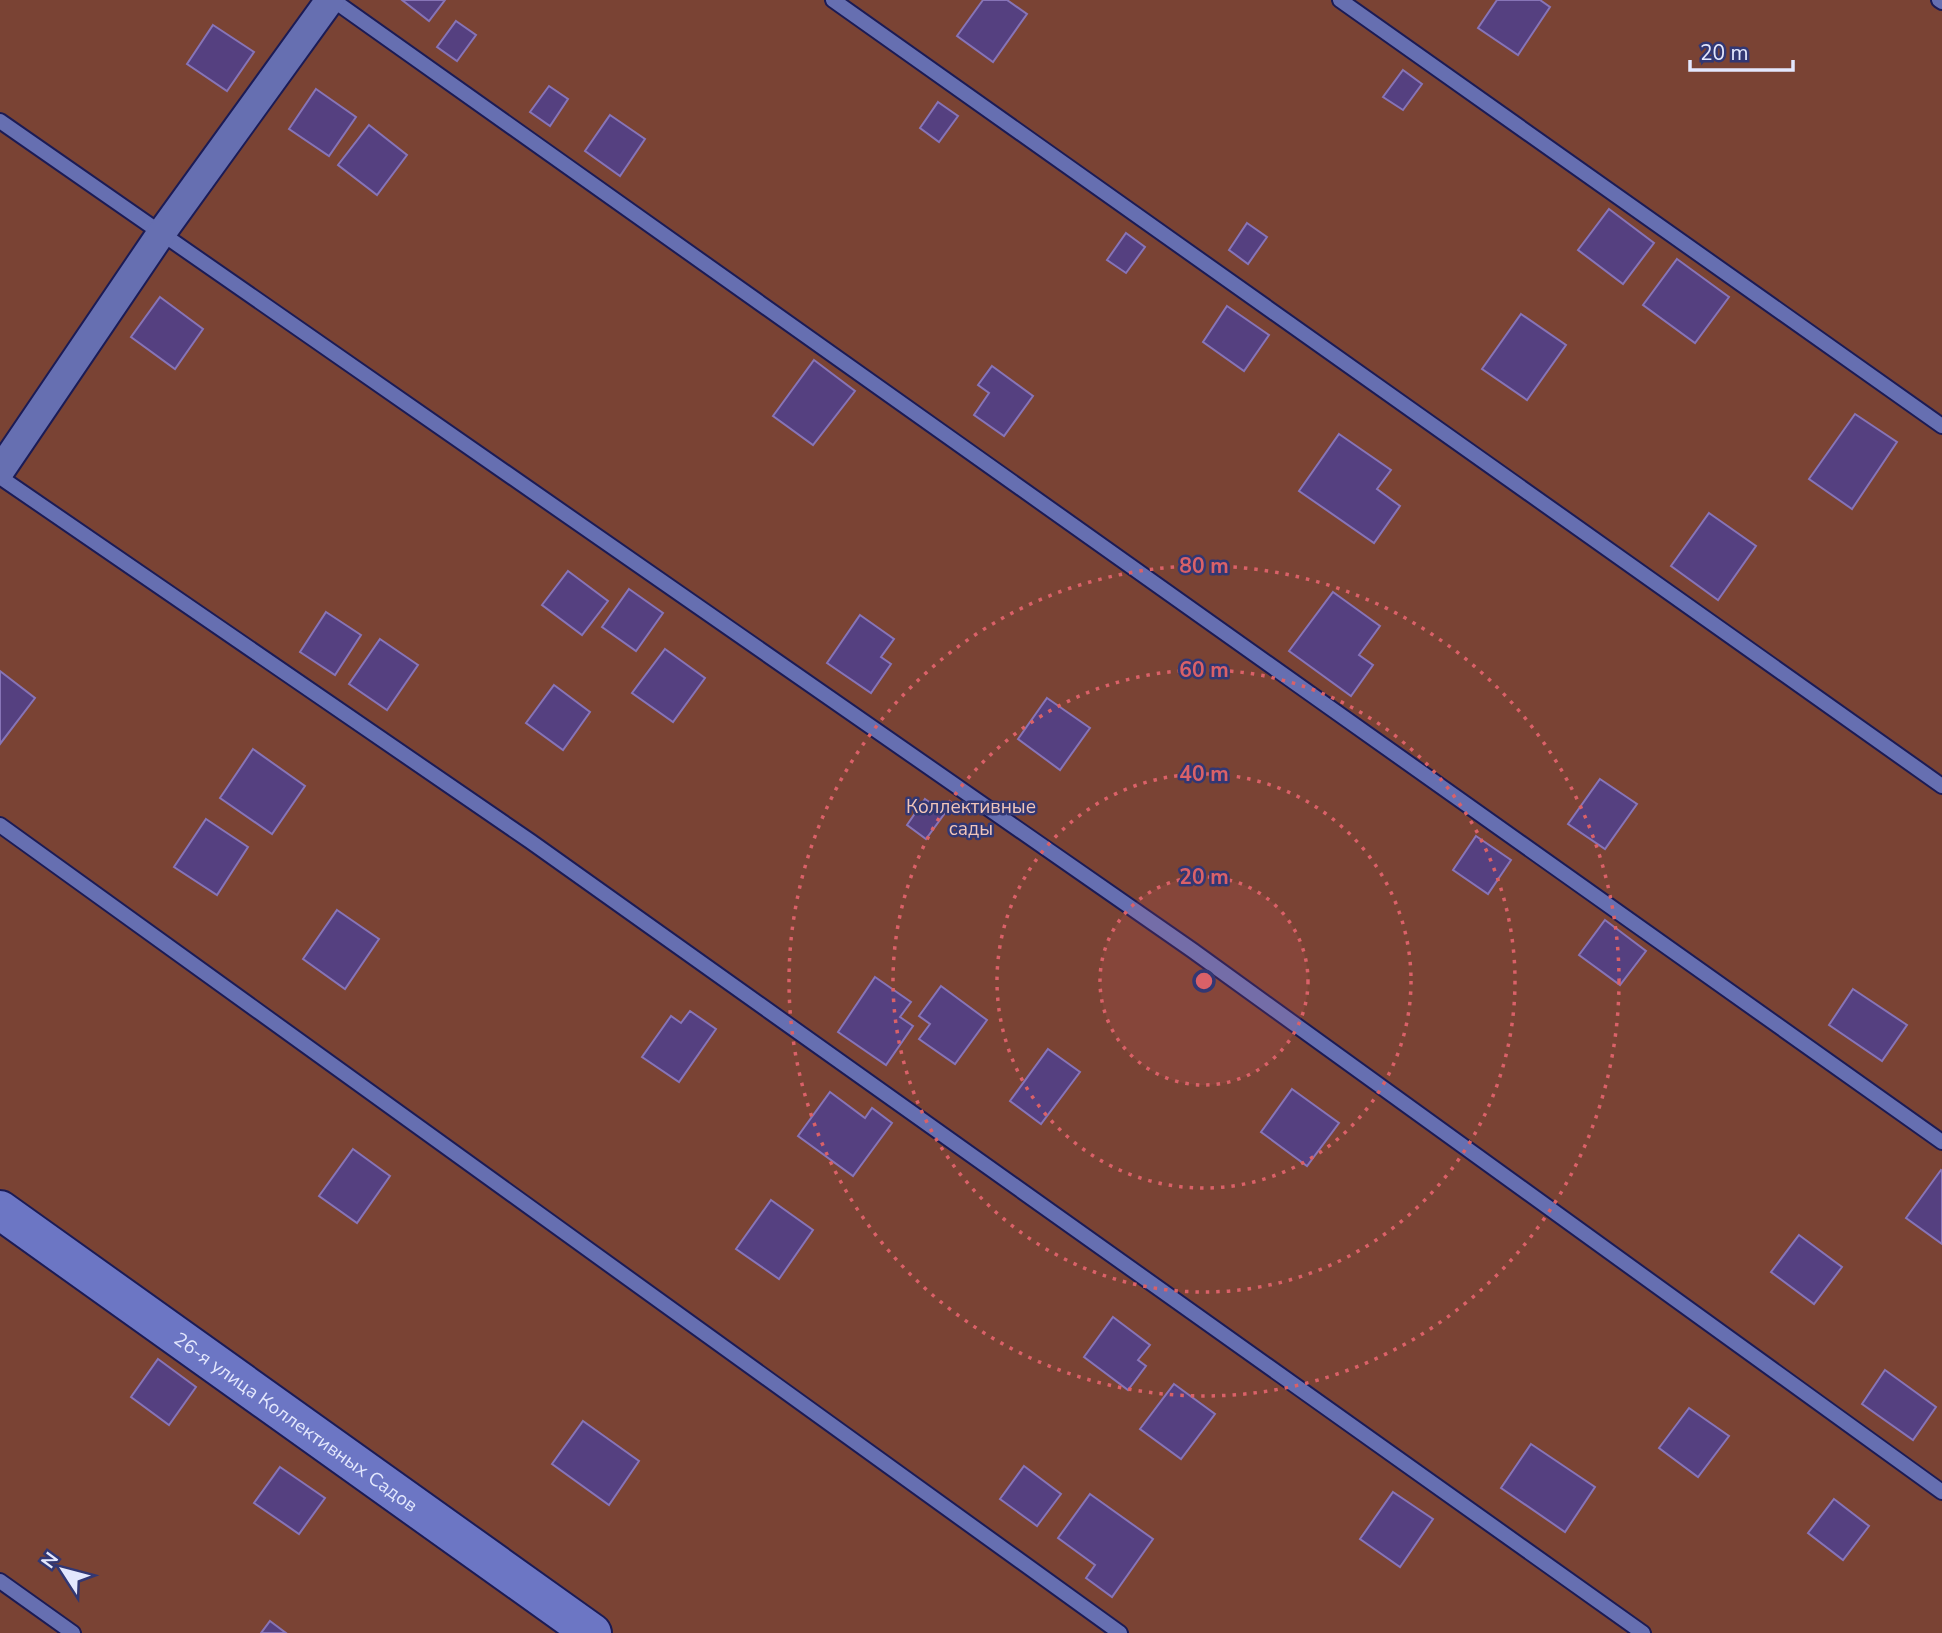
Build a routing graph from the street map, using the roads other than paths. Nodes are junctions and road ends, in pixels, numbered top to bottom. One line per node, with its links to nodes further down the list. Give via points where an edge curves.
1 (332, 0): 5 (street); 11 (lane)
2 (833, 0): 9 (lane)
3 (1340, 0): 6 (lane)
4 (0, 121): 5 (lane)
5 (160, 235): 7 (street); 13 (lane, via 1192,950)
6 (1942, 426)
7 (0, 471)
8 (0, 477): 18 (lane, via 530,841)
9 (1942, 786)
10 (0, 825): 17 (lane)
11 (1942, 1142)
12 (0, 1210): 16 (main road, 26-я улица Коллективных Садов)
13 (1942, 1492)
14 (0, 1581): 15 (lane)
15 (73, 1633)
16 (592, 1633)
17 (1119, 1633)
18 (1643, 1633)

